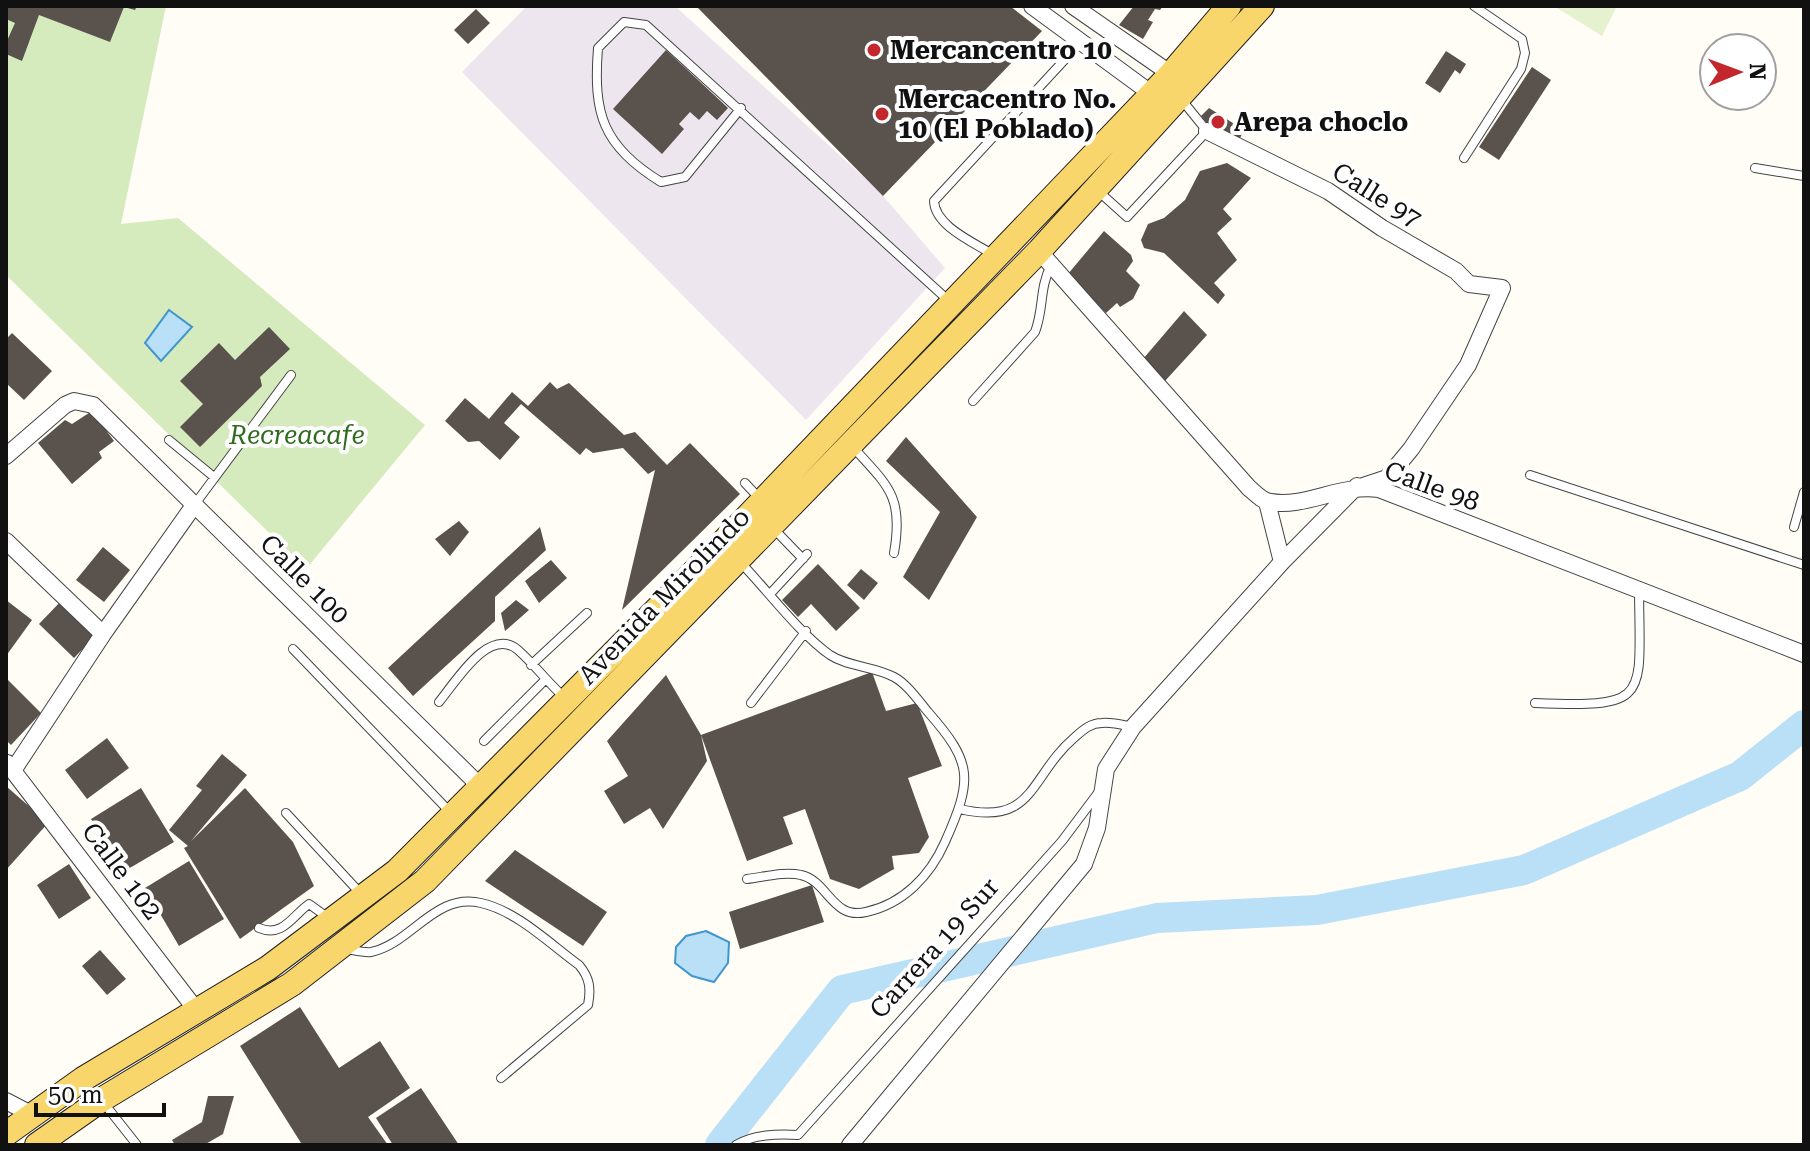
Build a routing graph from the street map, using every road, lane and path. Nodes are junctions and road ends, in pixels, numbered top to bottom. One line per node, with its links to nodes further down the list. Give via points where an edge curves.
1 (1032, 6): 8 (street)
2 (1073, 6): 7 (street)
3 (1106, 6): 7 (street)
4 (1229, 6): 9 (main road, Avenida Mirolindo)
5 (1262, 6): 11 (main road, Avenida Mirolindo)
6 (1474, 6): 14 (lane, via 1522,39 1525,53 1521,69)
7 (1096, 22): 9 (street)
8 (1081, 42): 10 (street); 18 (lane, via 934,201 942,220)
9 (1171, 74): 10 (main road, Avenida Mirolindo)
10 (1152, 94): 18 (main road, Avenida Mirolindo)
11 (1181, 98): 13 (lane, Calle 97); 17 (main road, Avenida Mirolindo)
12 (741, 108): 12 (lane, via 646,25 624,22 598,48 597,100 603,123 617,147 661,182 685,177); 20 (lane)
13 (1207, 131): 17 (lane, via 1127,217); 28 (street, Calle 97, via 1328,191 1469,284 1502,288 1468,365 1387,478)
14 (1464, 158)
15 (1755, 168): 16 (lane)
16 (1804, 176)
17 (1096, 189): 19 (main road, Avenida Mirolindo)
18 (994, 256): 20 (main road, Avenida Mirolindo)
19 (1045, 258): 22 (lane, via 1035,332); 24 (main road, Avenida Mirolindo); 30 (street)
20 (950, 302): 48 (main road, Avenida Mirolindo, via 753,491 704,562 693,560 678,568 613,634)
21 (291, 375): 27 (lane)
22 (973, 401)
23 (169, 440): 27 (lane)
24 (851, 444): 32 (main road, Avenida Mirolindo); 35 (lane, via 894,496 899,523)
25 (6, 456): 31 (street, Calle 100, via 65,405 93,405)
26 (1530, 475): 38 (lane)
27 (214, 477): 31 (lane)
28 (1359, 486): 30 (street, Calle 98, via 1295,502); 37 (street, Carrera 19 Sur); 39 (street, Calle 98, via 1379,489)
29 (1804, 492): 33 (lane)
30 (1267, 502): 37 (street)
31 (195, 504): 43 (street); 57 (street, Calle 100)
32 (771, 526): 36 (main road, Avenida Mirolindo); 40 (lane, via 805,557)
33 (1794, 527)
34 (6, 541): 43 (street)
35 (894, 553)
36 (739, 560): 40 (lane); 48 (main road, Avenida Mirolindo)
37 (1282, 562): 53 (street, Carrera 19 Sur)
38 (1804, 565)
39 (1639, 591): 45 (street, Calle 98); 51 (lane, via 1640,673 1632,691 1619,701 1597,706)
40 (770, 594): 42 (lane)
41 (587, 613): 46 (lane)
42 (806, 631): 50 (lane); 58 (lane, via 841,660 895,677 958,745 965,773)
43 (103, 634): 55 (street)
44 (293, 649): 60 (lane)
45 (1804, 654)
46 (531, 665): 47 (lane); 49 (lane, via 516,648 494,645)
47 (545, 680): 52 (lane); 54 (lane)
48 (604, 681): 52 (main road, Avenida Mirolindo); 57 (main road, via 581,737 530,787)
49 (439, 702)
50 (751, 703)
51 (1535, 703)
52 (577, 708): 57 (main road, Avenida Mirolindo)
53 (1133, 727): 56 (street, Carrera 19 Sur, via 1106,769); 58 (lane, via 1104,722 1088,726 1066,744 1017,807 991,813)
54 (484, 741)
55 (10, 765): 66 (street, Calle 102)
56 (1101, 789): 74 (lane, Carrera 19 Sur, via 1062,841 798,1135 779,1134); 75 (street, Carrera 19 Sur, via 1097,828 1084,864)
57 (494, 793): 60 (main road, Avenida Mirolindo); 65 (main road, Avenida Mirolindo, via 425,881)
58 (960, 809): 61 (lane, via 926,877 899,899 865,913 837,907 812,879 799,874)
59 (286, 813): 62 (lane)
60 (454, 816): 62 (main road, Avenida Mirolindo)
61 (747, 879)
62 (366, 898): 63 (main road, Avenida Mirolindo)
63 (333, 923): 64 (lane, via 309,904 290,924 270,931); 66 (main road, Avenida Mirolindo)
64 (259, 928)
65 (341, 948): 67 (lane, via 371,952 440,909 465,900 509,915 579,965 591,990 588,1005); 68 (main road, Avenida Mirolindo, via 292,984)
66 (197, 1011): 70 (main road, Avenida Mirolindo)
67 (501, 1078)
68 (101, 1100): 72 (main road, Avenida Mirolindo); 73 (lane)
69 (6, 1101): 70 (street)
70 (31, 1114): 71 (main road, Avenida Mirolindo)
71 (6, 1134)
72 (37, 1145)
73 (137, 1145)
74 (736, 1145)
75 (850, 1145)

